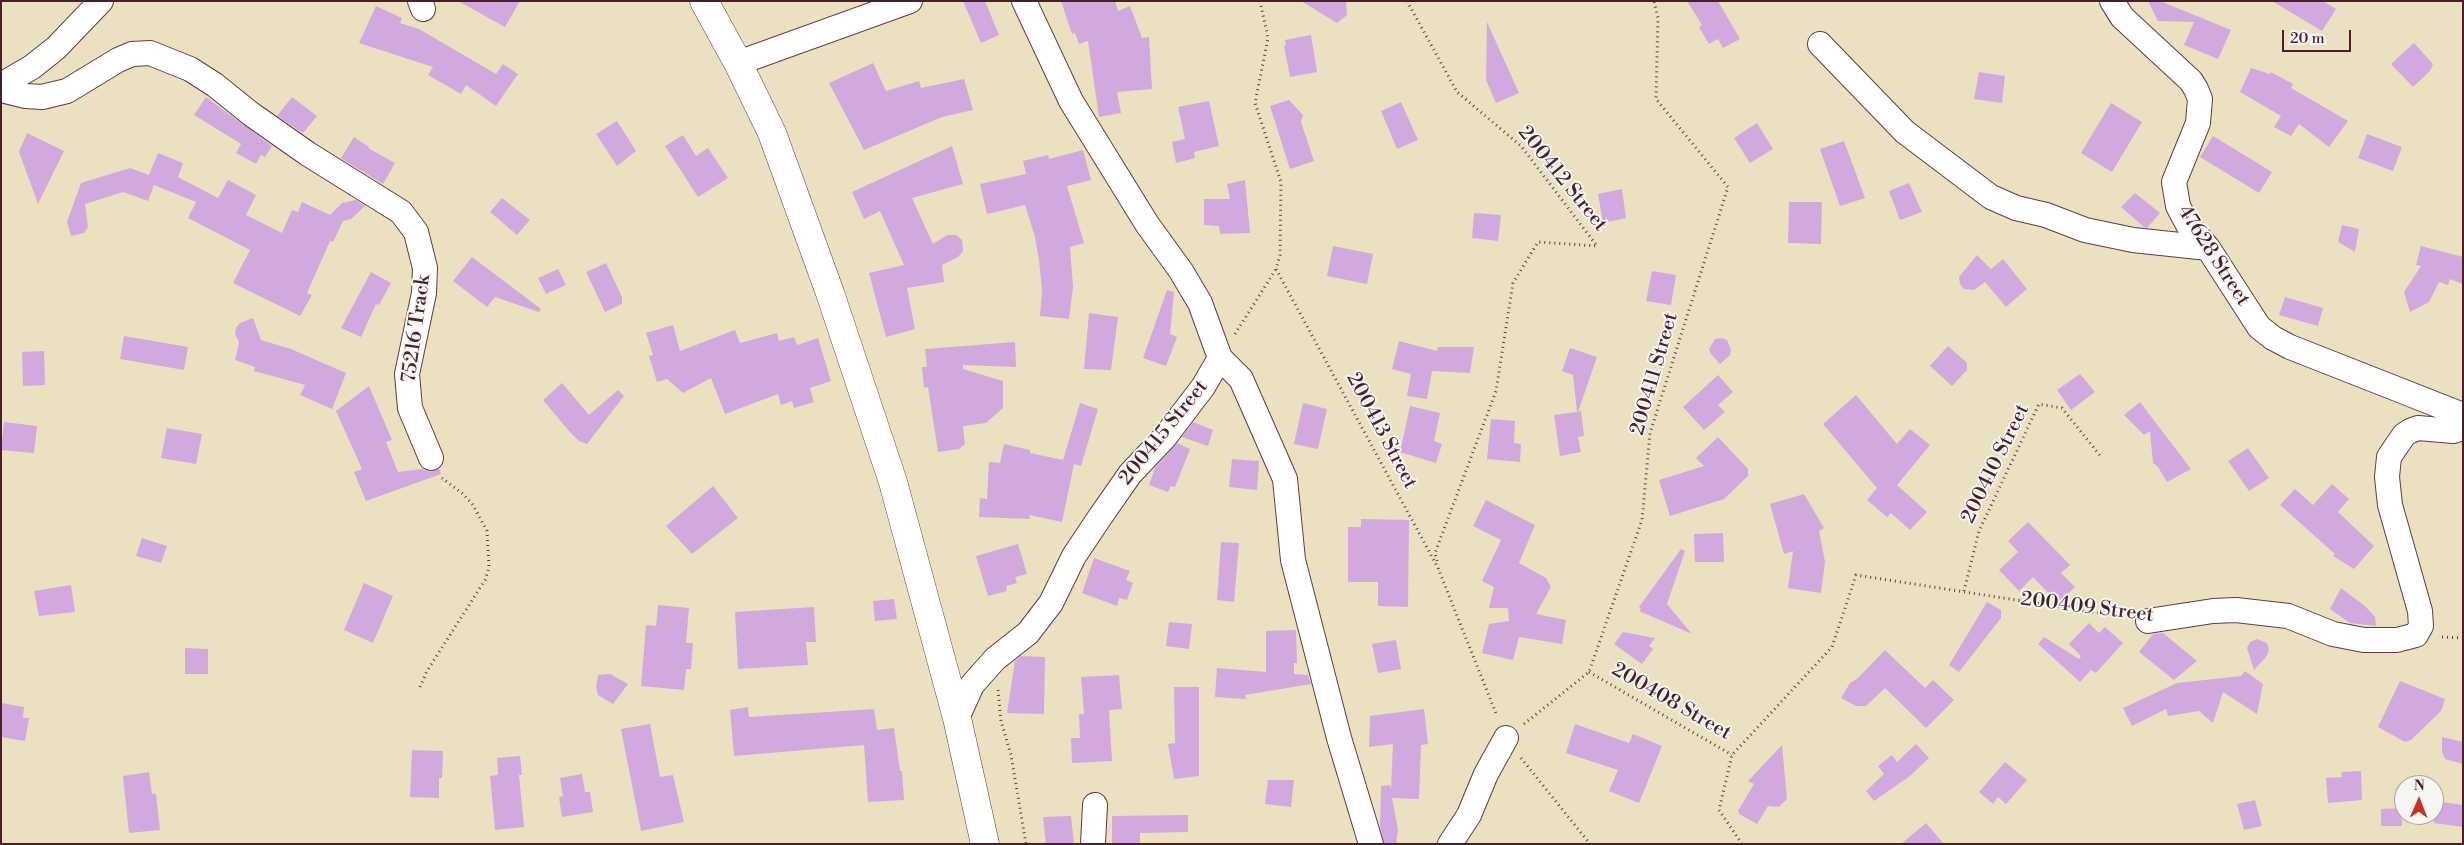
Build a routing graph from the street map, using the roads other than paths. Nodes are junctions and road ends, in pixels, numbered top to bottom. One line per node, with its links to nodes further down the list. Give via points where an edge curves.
1 (101, 1): 8 (street, via 56,48 32,68)
2 (704, 1): 7 (street)
3 (910, 1): 7 (street)
4 (1024, 1): 11 (street, 200415 Street, via 1071,101 1200,302)
5 (2112, 1): 10 (street, 47628 Street, via 2122,17 2191,81 2200,99 2198,123 2174,182 2178,206 2188,225)
6 (1820, 44): 10 (street, via 1905,132 1991,196 2016,208 2085,230 2133,240)
7 (738, 62): 16 (street, via 772,133 830,293 893,482)
8 (1, 85)
9 (1, 90): 14 (street, 75216 Track, via 42,97 67,91 118,60 132,54 150,53 215,85 308,154 401,212 416,232 426,268 424,293 406,374 410,408)
10 (2208, 248): 12 (street, 47628 Street, via 2259,327 2273,338)
11 (1220, 358): 16 (street, 200415 Street, via 1203,388 1165,437 1130,474 1103,512 1074,556 1051,603 1028,633 995,659 972,685); 21 (street, via 1241,378 1285,479 1293,560 1339,738)
12 (2463, 415)
13 (2463, 428): 15 (street, 200409 Street, via 2452,431 2418,428 2410,431 2390,457 2387,477 2390,505 2420,611 2421,626 2416,635 2397,640 2364,640 2334,634 2288,616 2236,610)
14 (431, 458)
15 (2148, 621)
16 (957, 718): 19 (street)
17 (1506, 738): 22 (street, via 1469,815)
18 (1095, 805): 20 (street)
19 (985, 844)
20 (1093, 844)
21 (1371, 844)
22 (1450, 844)

